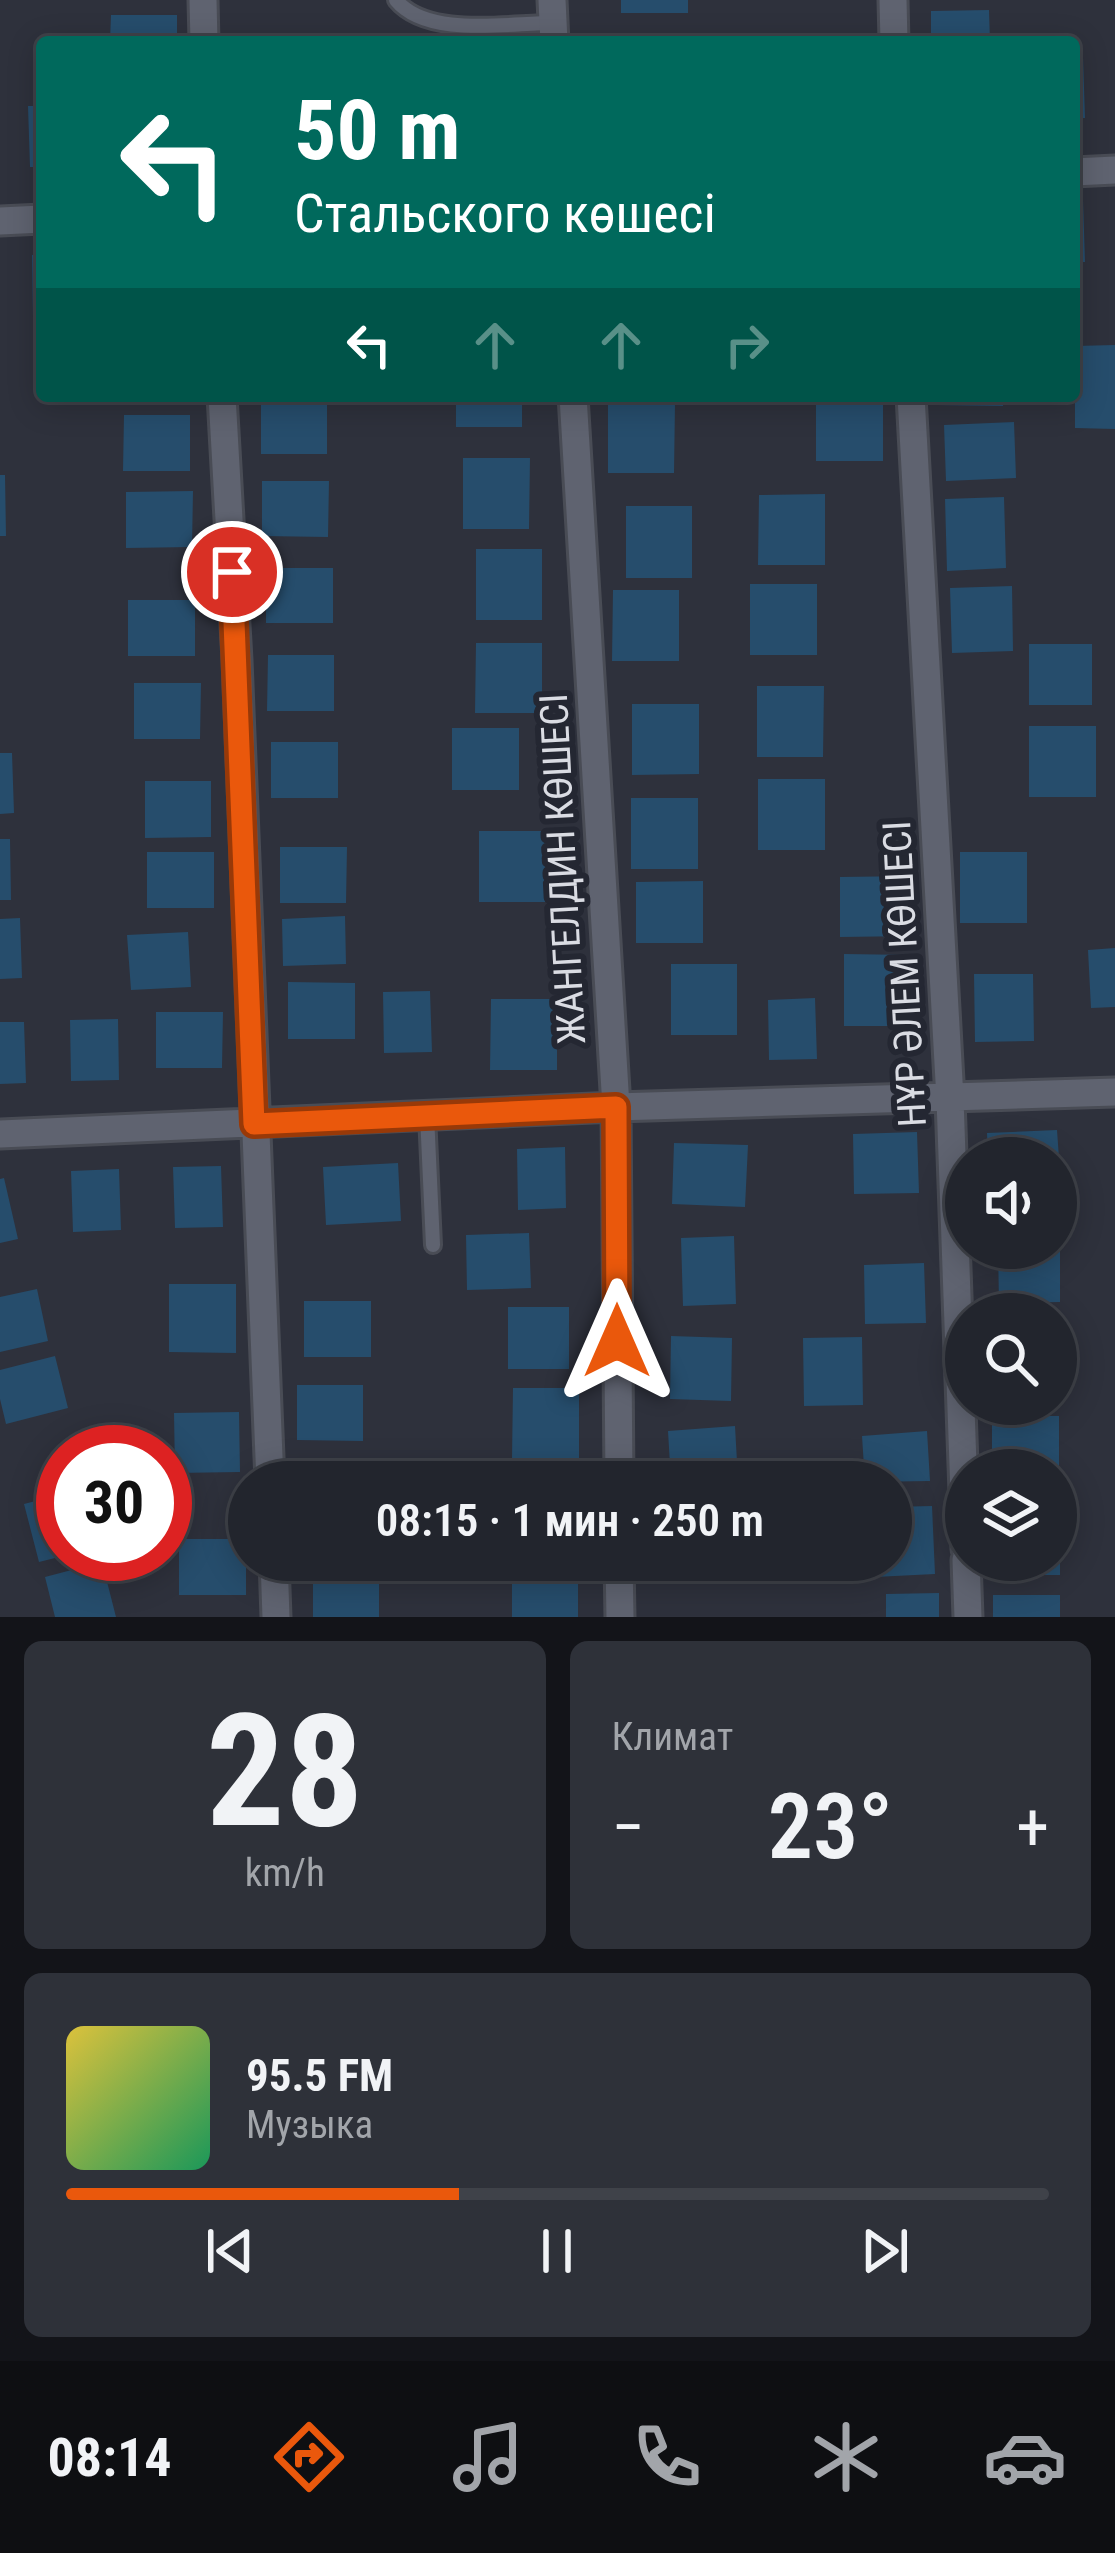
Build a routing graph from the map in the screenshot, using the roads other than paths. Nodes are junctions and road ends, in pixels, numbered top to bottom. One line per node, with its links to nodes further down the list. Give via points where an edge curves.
1 (202, 0): 5 (street)
2 (396, 0): 4 (lane, via 408,14 437,24)
3 (893, 0): 6 (street)
4 (553, 22)
5 (204, 36)
6 (894, 36)
7 (1115, 170): 8 (street)
8 (1080, 172)
9 (36, 219): 10 (street)
10 (0, 221)
11 (222, 402): 18 (street)
12 (573, 402): 16 (street, ЖАНГЕЛДИН КӨШЕСІ)
13 (911, 402): 15 (street, НҰР ӘЛЕМ КӨШЕСІ)
14 (1115, 1092): 15 (street)
15 (950, 1099): 16 (street); 21 (street, НҰР ӘЛЕМ КӨШЕСІ)
16 (616, 1107): 17 (street); 23 (street, ЖАНГЕЛДИН КӨШЕСІ)
17 (427, 1115): 18 (street); 20 (lane)
18 (254, 1124): 19 (street); 22 (street)
19 (0, 1134)
20 (433, 1245)
21 (962, 1449)
22 (269, 1461)
23 (619, 1461)
24 (275, 1581): 27 (street)
25 (619, 1581): 28 (street)
26 (967, 1581): 29 (street)
27 (276, 1617)
28 (620, 1617)
29 (968, 1617)

